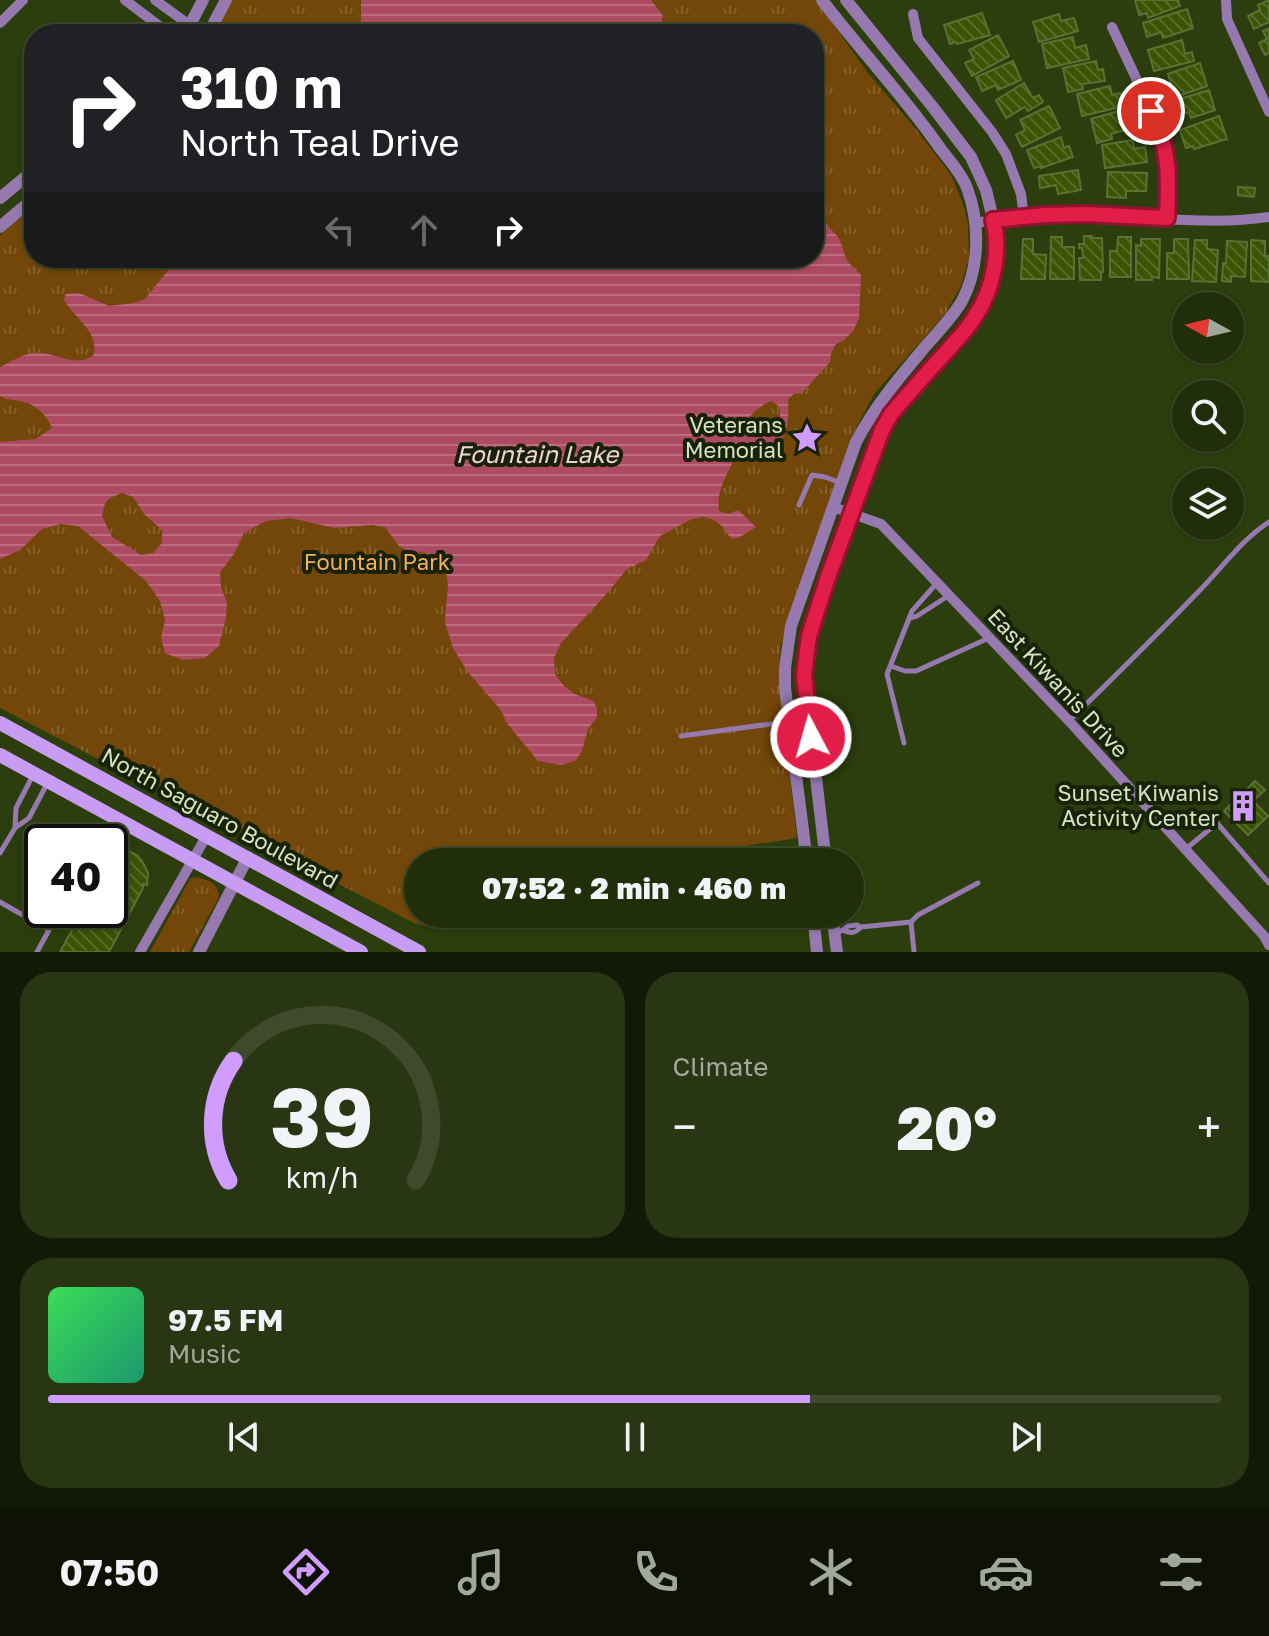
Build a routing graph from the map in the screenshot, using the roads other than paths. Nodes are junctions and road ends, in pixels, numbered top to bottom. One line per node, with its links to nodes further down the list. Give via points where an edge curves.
1 (23, 0): 11 (street)
2 (125, 0): 12 (street)
3 (155, 0): 9 (street)
4 (203, 0): 14 (street)
5 (226, 0): 15 (street)
6 (822, 0): 25 (street, via 967,186)
7 (846, 0): 24 (street, via 971,157)
8 (1226, 0): 17 (street, via 1227,19)
9 (166, 8): 12 (street); 13 (street)
10 (913, 14): 21 (street, via 918,38 1006,154)
11 (0, 23)
12 (156, 23)
13 (181, 24)
14 (189, 24)
15 (213, 24)
16 (1112, 27): 23 (street, via 1159,127 1169,168)
17 (1269, 112)
18 (24, 178): 19 (street)
19 (0, 198)
20 (24, 207): 26 (street)
21 (1024, 217): 23 (street); 24 (street)
22 (1269, 217): 23 (street)
23 (1167, 218)
24 (993, 220): 25 (street); 28 (street, via 990,283)
25 (975, 223): 27 (street, via 970,280)
26 (0, 227)
27 (955, 311): 28 (street); 29 (street, via 871,414)
28 (970, 325): 32 (street, via 891,414)
29 (842, 483): 30 (lane, via 812,475); 31 (street)
30 (799, 505)
31 (833, 507): 32 (street, East Kiwanis Drive); 40 (street, via 791,626 785,668)
32 (851, 513): 34 (street, East Kiwanis Drive, via 881,524); 39 (street, via 809,636 804,675)
33 (1269, 522): 41 (lane)
34 (937, 583): 35 (street, East Kiwanis Drive); 36 (lane)
35 (948, 596): 36 (lane); 37 (street, East Kiwanis Drive)
36 (911, 618): 38 (lane)
37 (989, 638): 38 (lane, via 916,671); 41 (street, East Kiwanis Drive)
38 (891, 666): 44 (lane, via 887,674)
39 (809, 719): 40 (lane); 48 (street)
40 (789, 721): 43 (lane); 49 (street)
41 (1069, 721): 54 (street, East Kiwanis Drive)
42 (0, 723): 51 (main road, North Saguaro Boulevard)
43 (681, 736)
44 (904, 743)
45 (0, 755): 46 (main road)
46 (34, 773): 47 (main road); 50 (lane, via 16,808)
47 (49, 781): 50 (lane, via 29,818); 57 (main road)
48 (820, 815): 49 (street); 53 (street)
49 (801, 819): 52 (street)
50 (15, 828): 55 (lane)
51 (207, 835): 56 (main road, North Saguaro Boulevard); 57 (street)
52 (805, 848)
53 (824, 848)
54 (1185, 849): 60 (lane, via 1217,823); 66 (street, East Kiwanis Drive)
55 (0, 853)
56 (248, 857): 58 (street); 71 (main road, North Saguaro Boulevard)
57 (193, 860): 58 (main road); 68 (street)
58 (235, 882): 69 (street); 70 (main road)
59 (978, 883): 62 (lane)
60 (1269, 883)
61 (0, 902): 67 (lane, via 49,930)
62 (911, 922): 65 (lane); 74 (lane)
63 (814, 928): 72 (street)
64 (837, 928): 65 (street)
65 (839, 932): 73 (street)
66 (1269, 943)
67 (37, 952)
68 (140, 952)
69 (199, 952)
70 (361, 952)
71 (419, 952)
72 (817, 952)
73 (837, 952)
74 (914, 952)

